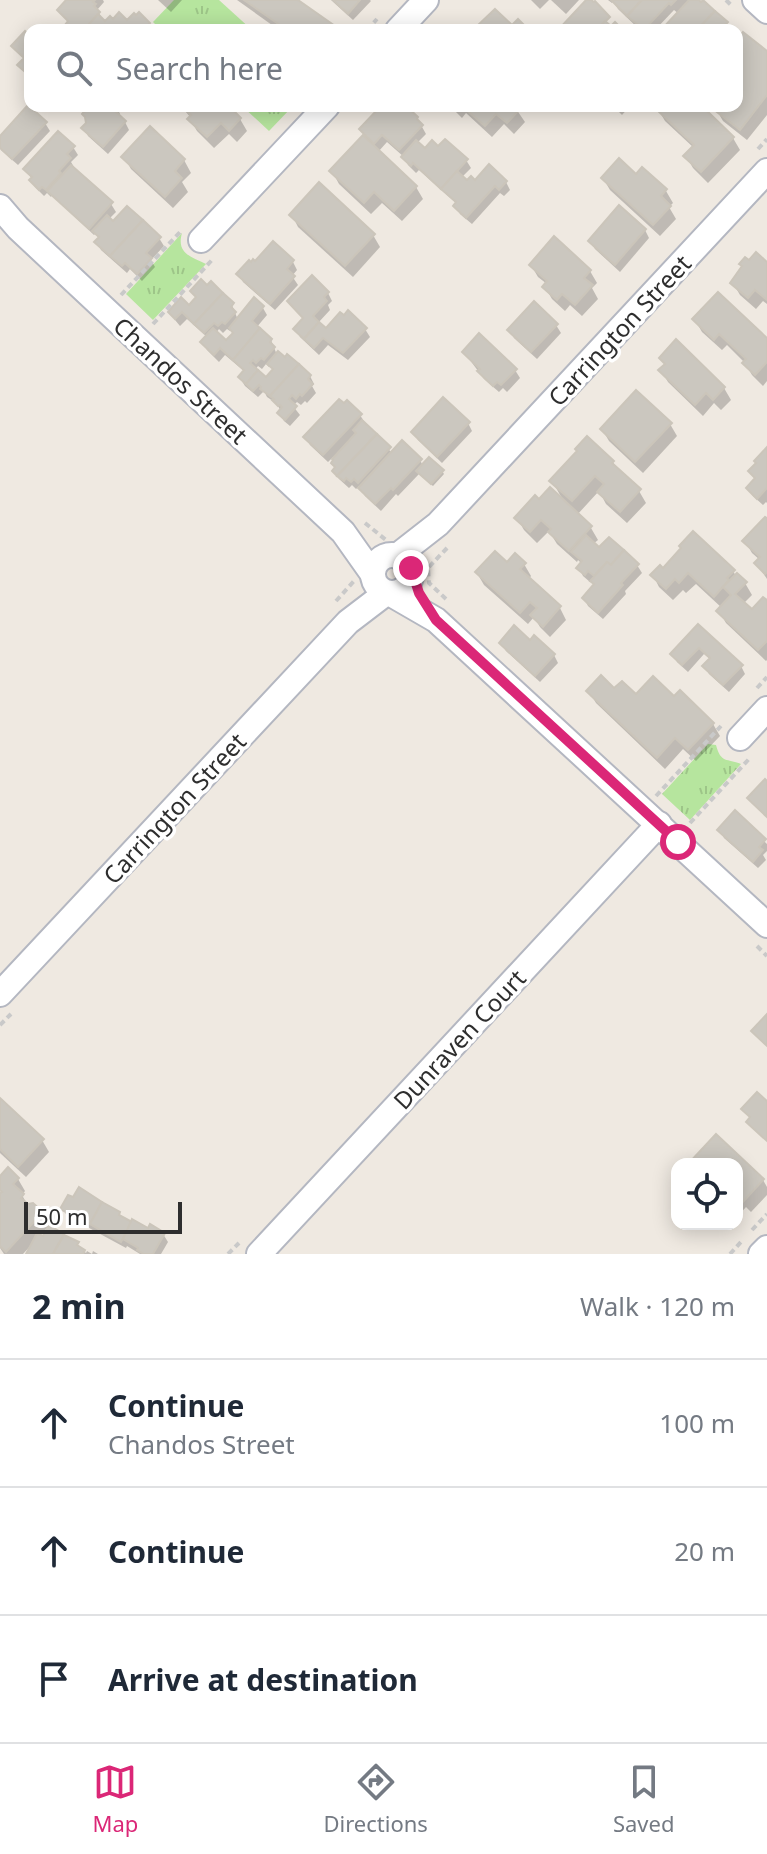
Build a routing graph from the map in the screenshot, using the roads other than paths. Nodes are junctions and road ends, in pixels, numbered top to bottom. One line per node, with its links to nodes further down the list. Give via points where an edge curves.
1 (426, 0): 4 (street)
2 (755, 0): 3 (street)
3 (767, 11)
4 (404, 24)
5 (321, 112): 9 (street)
6 (762, 161): 11 (street, Carrington Street, via 443,534)
7 (0, 207): 8 (street, Chandos Street)
8 (9, 222): 10 (street, Chandos Street)
9 (201, 240)
10 (350, 523): 11 (street, via 355,537); 12 (street)
11 (401, 558): 12 (street, via 386,556 376,562); 12 (street, via 408,586 404,590); 13 (street, via 419,593)
12 (375, 582): 13 (street); 18 (street, Carrington Street, via 338,616)
13 (444, 612): 16 (street)
14 (762, 698): 15 (street)
15 (742, 736)
16 (651, 817): 17 (street); 20 (street, Dunraven Court)
17 (762, 935)
18 (5, 1004)
19 (767, 1248): 21 (street)
20 (259, 1254)
21 (761, 1254)

